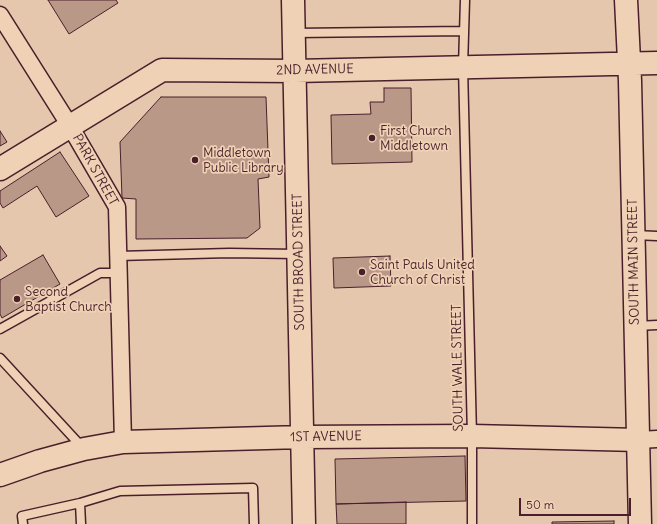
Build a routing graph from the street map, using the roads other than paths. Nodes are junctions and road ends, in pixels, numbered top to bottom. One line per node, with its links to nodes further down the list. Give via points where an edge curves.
1 (293, 0): 6 (street, SOUTH BROAD STREET)
2 (465, 0): 5 (lane, SOUTH WALE STREET)
3 (626, 0): 8 (street, SOUTH MAIN STREET)
4 (0, 15): 11 (street, PARK STREET)
5 (464, 31): 6 (lane); 9 (lane, SOUTH WALE STREET)
6 (294, 33): 10 (street, SOUTH BROAD STREET)
7 (657, 63): 8 (street, 2ND AVENUE)
8 (629, 64): 9 (street, 2ND AVENUE); 13 (street, SOUTH MAIN STREET)
9 (463, 67): 10 (street, 2ND AVENUE); 22 (lane, SOUTH WALE STREET)
10 (295, 71): 11 (street, 2ND AVENUE, via 162,70); 15 (street, SOUTH BROAD STREET)
11 (70, 126): 12 (street, 2ND AVENUE); 16 (street, PARK STREET, via 117,207)
12 (0, 169)
13 (633, 235): 14 (lane); 19 (street, SOUTH MAIN STREET)
14 (657, 236)
15 (299, 254): 16 (lane, via 229,252); 23 (street, SOUTH BROAD STREET)
16 (118, 256): 17 (street, PARK STREET)
17 (119, 273): 20 (lane, via 100,273); 25 (street, PARK STREET)
18 (657, 325): 19 (lane)
19 (636, 326): 24 (street, SOUTH MAIN STREET)
20 (0, 329)
21 (0, 358): 26 (lane)
22 (472, 436): 23 (street, 1ST AVENUE); 24 (street, 1ST AVENUE); 33 (lane, SOUTH WALE STREET)
23 (302, 437): 25 (street, 1ST AVENUE); 32 (street, SOUTH BROAD STREET)
24 (648, 440): 34 (street, SOUTH MAIN STREET)
25 (123, 442): 26 (street, 1ST AVENUE)
26 (84, 449): 27 (street, 1ST AVENUE)
27 (0, 475)
28 (80, 503): 29 (lane, via 22,516); 30 (lane); 31 (lane, via 120,491 253,488)
29 (23, 524)
30 (81, 524)
31 (254, 524)
32 (304, 524)
33 (472, 524)
34 (640, 524)

